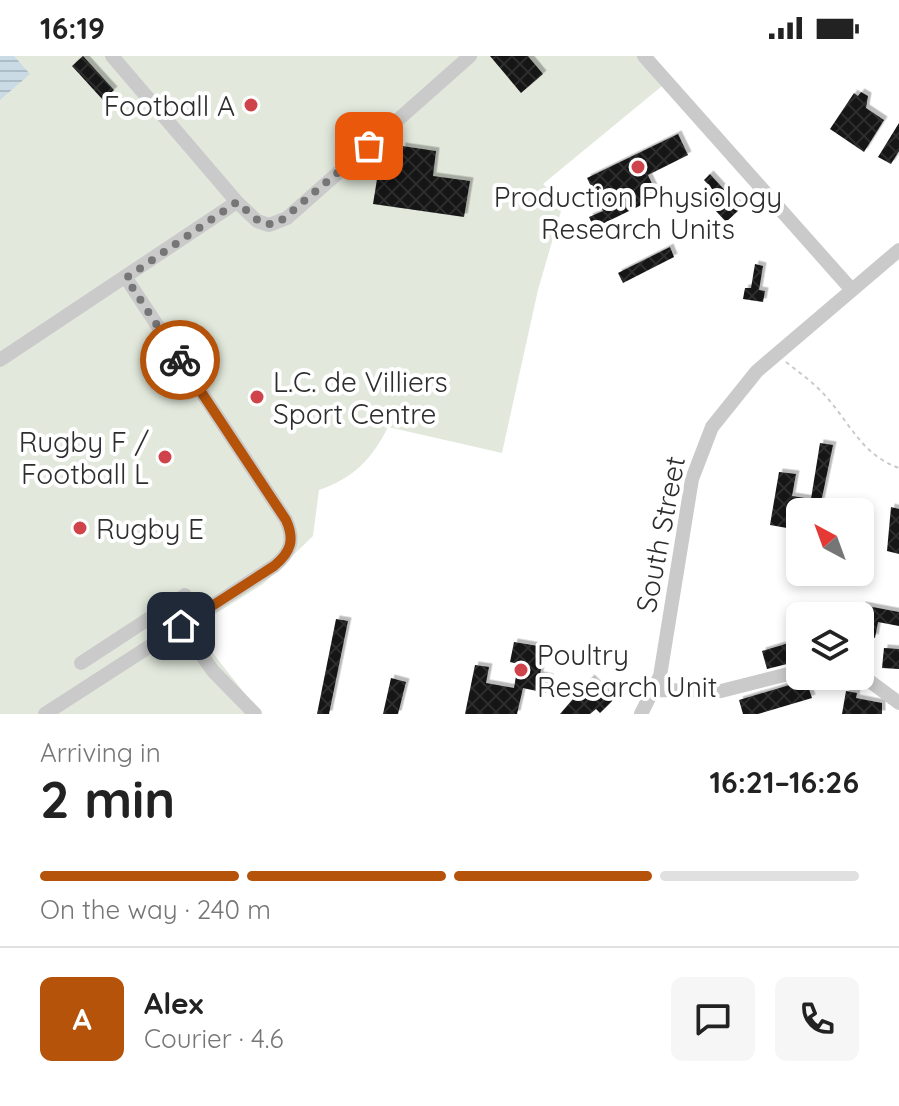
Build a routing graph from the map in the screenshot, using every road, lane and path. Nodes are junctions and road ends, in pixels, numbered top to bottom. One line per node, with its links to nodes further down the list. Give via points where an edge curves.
1 (112, 56): 4 (street)
2 (470, 56): 4 (street, via 277,224 262,224)
3 (644, 56): 7 (street)
4 (237, 202): 6 (street)
5 (896, 258): 7 (street, South Street)
6 (126, 278): 9 (street); 12 (street, via 292,536 286,555 274,566)
7 (851, 289): 8 (street, South Street)
8 (776, 354): 10 (path, via 822,392 861,445); 16 (street, South Street, via 725,407 698,460)
9 (0, 360)
10 (899, 468)
11 (185, 595): 13 (street)
12 (181, 626): 18 (street); 19 (street, via 213,671)
13 (81, 663)
14 (786, 675): 16 (street, via 721,691)
15 (874, 687): 17 (street)
16 (656, 690): 20 (street, South Street)
17 (895, 706)
18 (45, 714)
19 (255, 714)
20 (641, 714)

